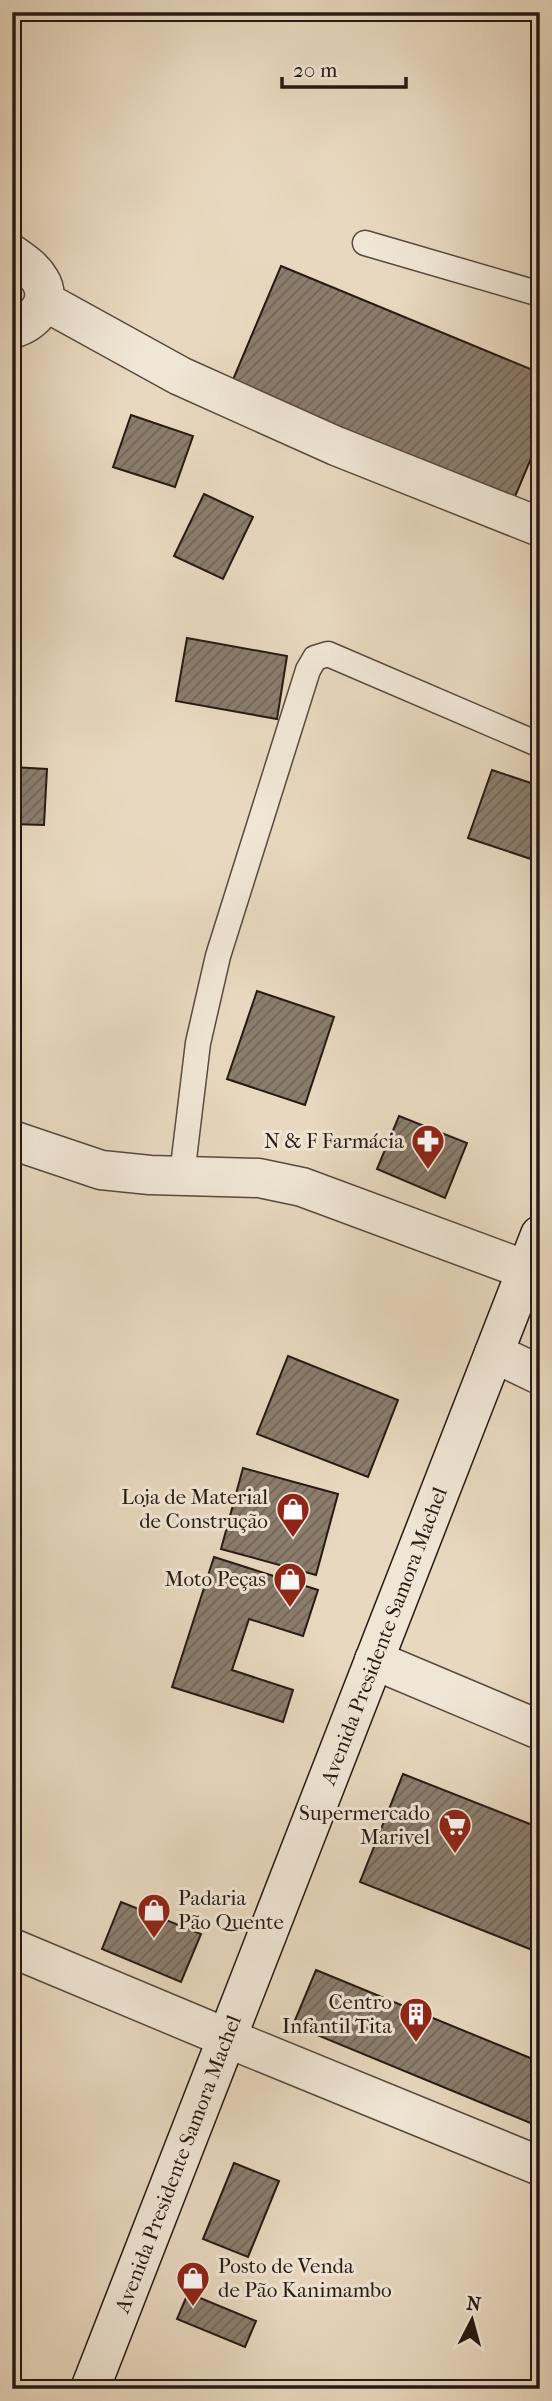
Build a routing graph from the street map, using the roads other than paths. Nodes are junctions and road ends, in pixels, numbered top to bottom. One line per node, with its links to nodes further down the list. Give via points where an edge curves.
1 (365, 243): 3 (lane)
2 (12, 254): 4 (street, via 43,283)
3 (540, 294)
4 (44, 301): 5 (street, via 36,317); 6 (street, via 180,376 336,446)
5 (12, 329)
6 (540, 527)
7 (540, 745): 9 (lane, via 328,654 315,658 218,956 198,1043)
8 (12, 1140): 9 (street, via 101,1170)
9 (182, 1175): 11 (street, via 259,1178 302,1187)
10 (540, 1235): 11 (street, Avenida Presidente Samora Machel)
11 (526, 1270): 12 (street, Avenida Presidente Samora Machel)
12 (494, 1353): 13 (street); 14 (street, Avenida Presidente Samora Machel)
13 (540, 1375)
14 (374, 1660): 15 (street); 17 (street, Avenida Presidente Samora Machel)
15 (540, 1730)
16 (12, 1948): 17 (street)
17 (227, 2038): 18 (street); 19 (street, Avenida Presidente Samora Machel)
18 (540, 2166)
19 (90, 2389)

